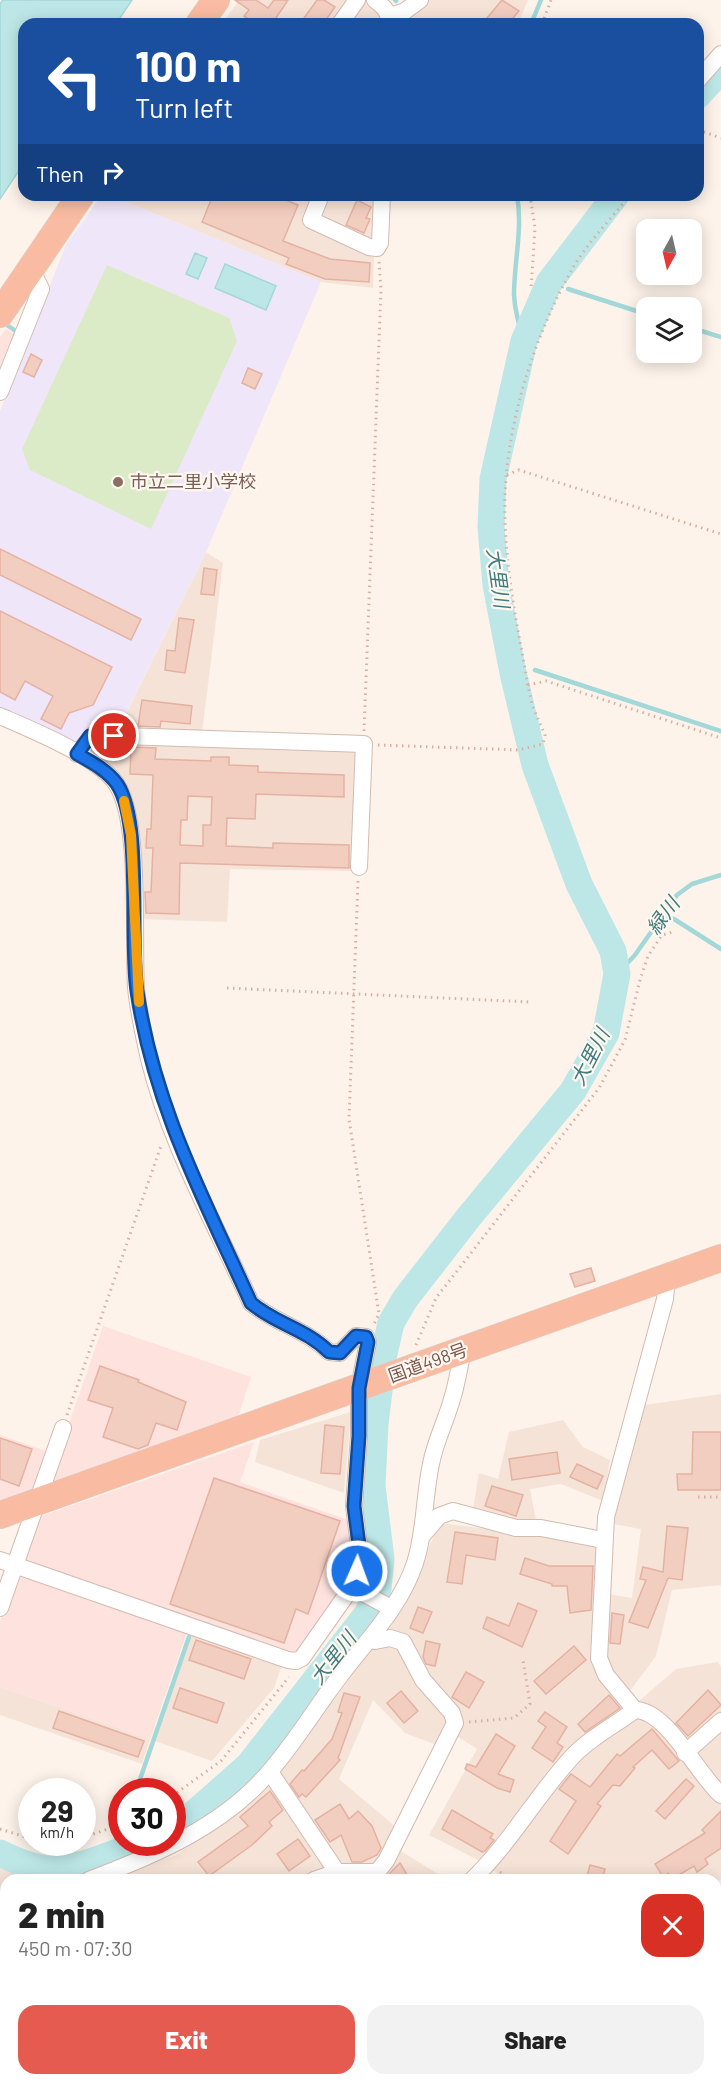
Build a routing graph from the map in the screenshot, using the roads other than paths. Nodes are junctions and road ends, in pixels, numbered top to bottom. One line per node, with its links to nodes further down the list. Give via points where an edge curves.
1 (216, 0): 5 (highway)
2 (357, 0): 6 (street)
3 (375, 0): 7 (street)
4 (420, 0): 8 (street)
5 (203, 18)
6 (344, 18)
7 (389, 18)
8 (393, 18)
9 (721, 54): 10 (street)
10 (704, 73)
11 (77, 201): 14 (highway)
12 (319, 201): 13 (street, via 311,220 377,248 381,243)
13 (382, 201)
14 (31, 268): 15 (highway); 16 (street, via 41,289)
15 (0, 314)
16 (0, 392)
17 (0, 717): 18 (street)
18 (77, 754): 19 (street, via 93,735 364,744); 23 (street, via 117,784 126,804 131,835 136,989 150,1059 169,1122 251,1303 268,1317 316,1339 329,1352 340,1353 356,1336 366,1337)
19 (359, 867)
20 (721, 1258): 21 (highway, 国道498号)
21 (667, 1278): 22 (highway, 国道498号); 28 (street, via 665,1299 613,1486)
22 (463, 1351): 23 (highway, 国道498号, via 420,1354); 27 (street, via 431,1461)
23 (359, 1388): 25 (highway, 国道498号); 30 (street, via 354,1506 360,1553)
24 (63, 1428): 25 (street)
25 (37, 1503): 26 (highway, 国道498号); 29 (street)
26 (0, 1515)
27 (422, 1536): 28 (street, via 439,1516 453,1511 516,1528 541,1528); 32 (street, via 414,1565)
28 (603, 1540): 34 (street, via 599,1658 606,1675)
29 (7, 1563): 30 (street, via 296,1661 303,1658); 31 (street)
30 (352, 1587): 32 (street)
31 (0, 1608)
32 (391, 1608): 33 (street)
33 (372, 1637): 37 (street); 39 (street, via 375,1641 390,1638 403,1642 423,1680 452,1713 455,1723 381,1867 377,1872)
34 (635, 1710): 36 (street, via 646,1710 664,1724); 42 (street, via 573,1755 515,1832)
35 (721, 1721): 36 (street)
36 (685, 1753): 38 (street)
37 (270, 1772): 39 (street); 40 (street, via 238,1804 204,1828)
38 (721, 1795)
39 (338, 1872): 41 (street)
40 (103, 1874)
41 (332, 1874)
42 (477, 1874)

